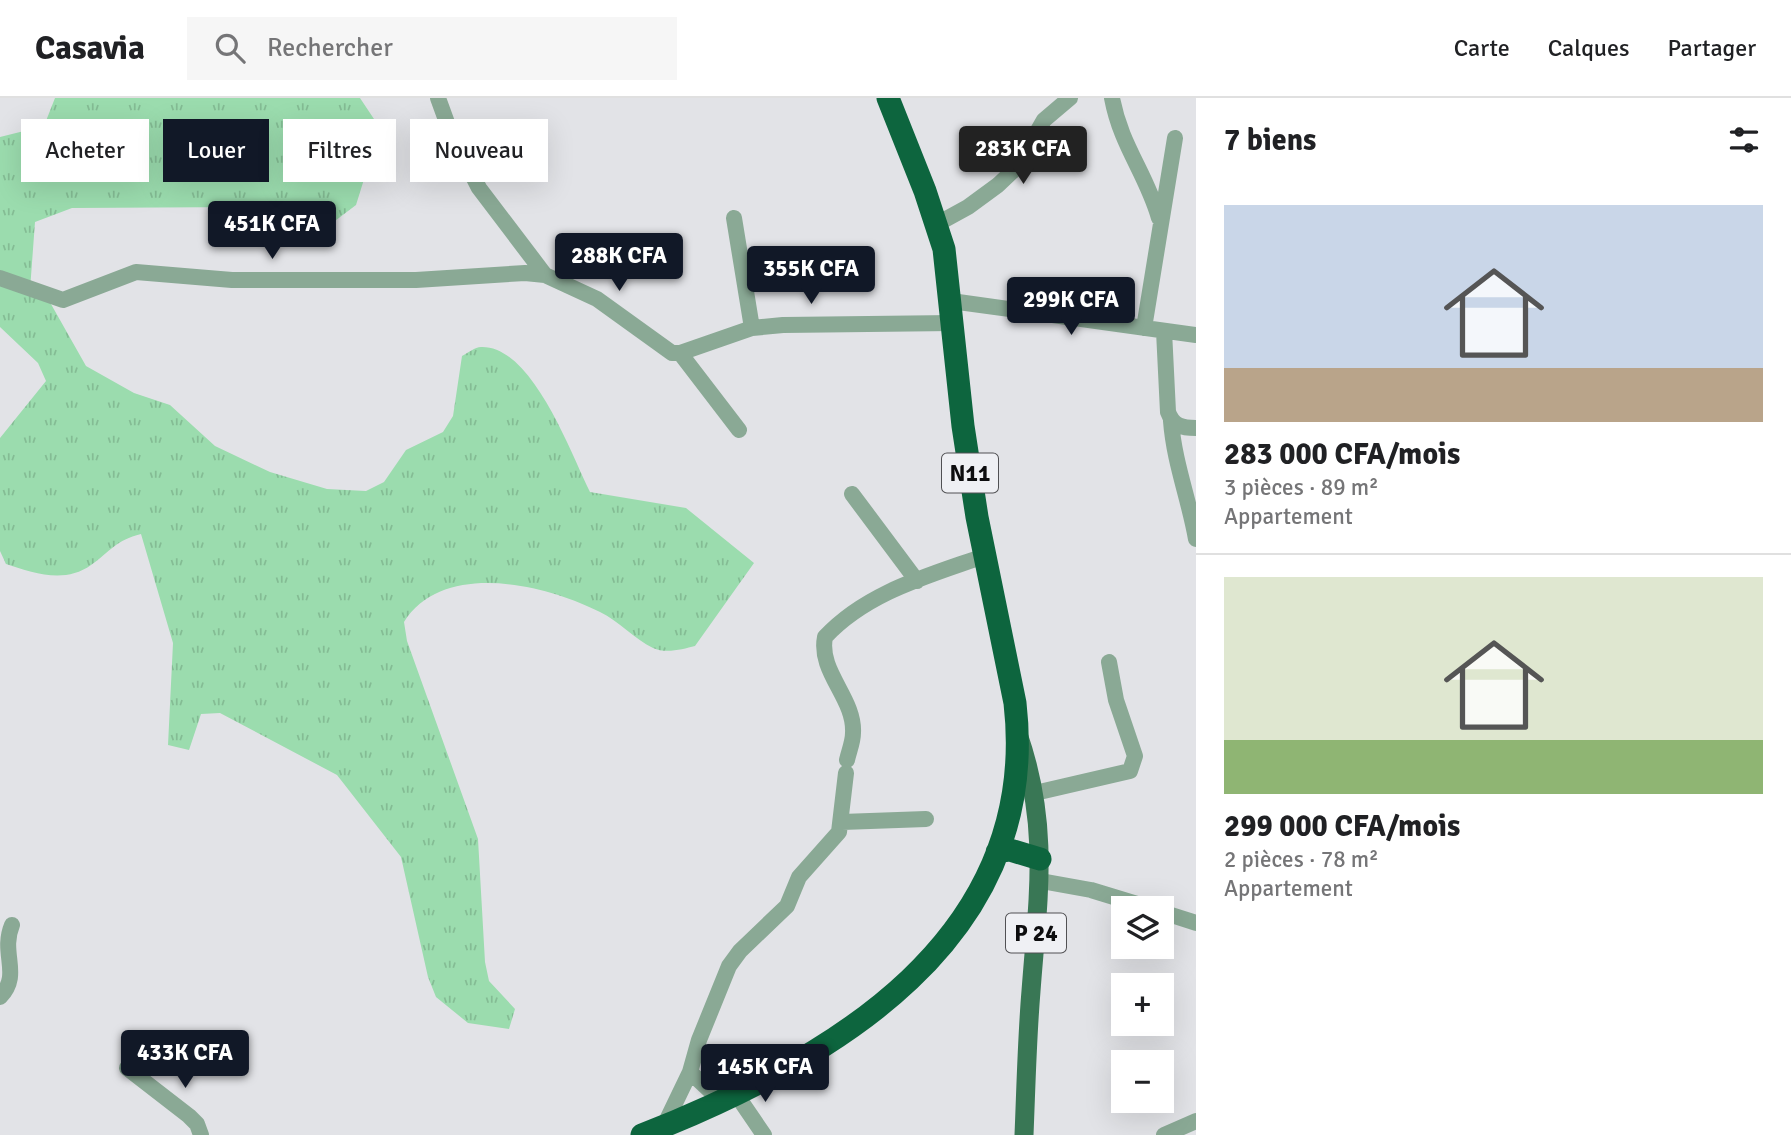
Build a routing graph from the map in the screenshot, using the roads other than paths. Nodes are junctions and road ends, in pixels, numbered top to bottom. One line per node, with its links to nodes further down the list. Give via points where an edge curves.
1 (438, 98): 9 (street, via 479,188)
2 (888, 98): 7 (highway, N11)
3 (1070, 98): 7 (street, via 1044,120 1017,167 998,185)
4 (1112, 98): 8 (street, via 1121,136 1144,176)
5 (1175, 138): 8 (street)
6 (734, 218): 12 (street)
7 (937, 224): 11 (highway, N11)
8 (1161, 224): 13 (street)
9 (545, 275): 10 (street, via 232,280 136,272 63,300); 16 (street, via 597,299 664,350)
10 (0, 278)
11 (952, 312): 12 (street); 13 (street); 22 (highway, N11, via 963,426)
12 (752, 328): 16 (street)
13 (1144, 328): 14 (street)
14 (1164, 331): 15 (street); 17 (street)
15 (1196, 335)
16 (680, 354): 19 (street)
17 (1171, 421): 18 (street); 21 (street)
18 (1196, 428)
19 (739, 430)
20 (852, 494): 23 (street)
21 (1196, 539)
22 (984, 556): 23 (street); 25 (highway, N11)
23 (917, 581): 28 (street, via 877,597 825,637 825,659 852,716 854,732)
24 (1109, 662): 26 (street, via 1134,765 1130,771)
25 (1018, 734): 26 (main road, P 24); 29 (highway, N11, via 1012,804)
26 (1035, 793): 30 (main road, P 24)
27 (926, 819): 28 (street)
28 (842, 822): 37 (street, via 839,832 799,877 787,906 729,966)
29 (997, 852): 30 (highway, via 1010,850); 38 (highway, N11, via 972,907 904,987 836,1041)
30 (1041, 870): 31 (street); 44 (main road, P 24)
31 (1111, 896)
32 (1174, 916): 33 (street)
33 (1196, 923)
34 (12, 925): 35 (street, via 6,950 11,983)
35 (0, 997)
36 (127, 1069): 41 (street, via 189,1116)
37 (690, 1072): 38 (street); 40 (street)
38 (728, 1098): 40 (highway, N11); 43 (street)
39 (1196, 1121): 45 (street)
40 (664, 1126): 42 (highway, N11)
41 (201, 1135)
42 (642, 1135)
43 (764, 1135)
44 (1024, 1135)
45 (1164, 1135)

